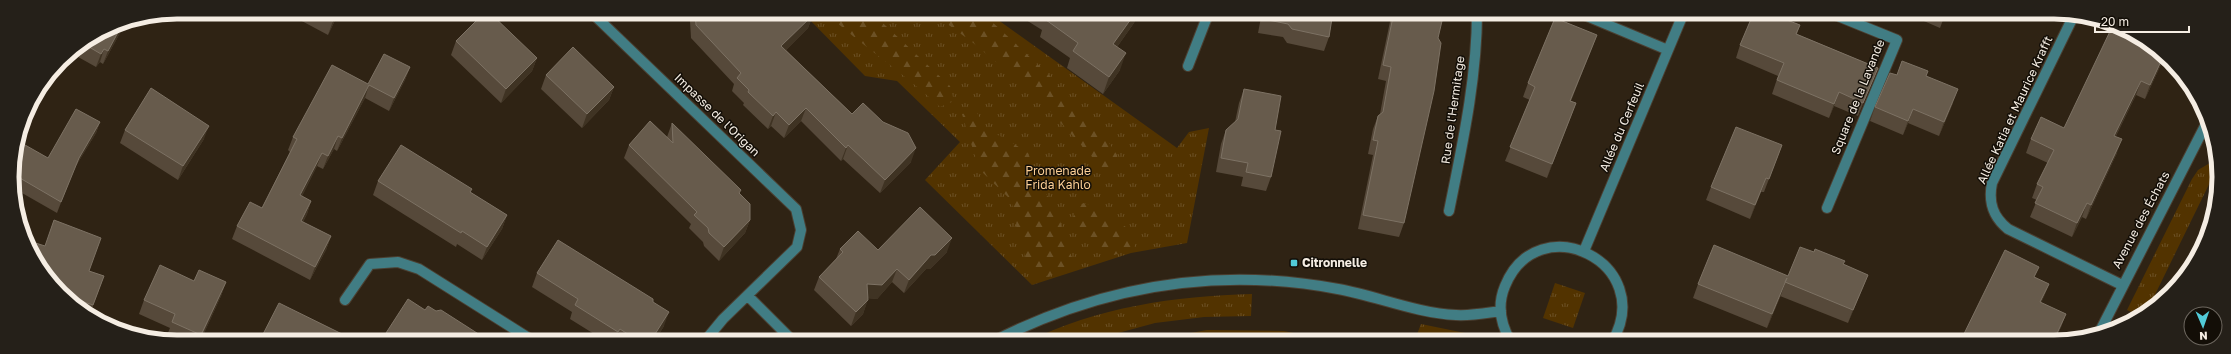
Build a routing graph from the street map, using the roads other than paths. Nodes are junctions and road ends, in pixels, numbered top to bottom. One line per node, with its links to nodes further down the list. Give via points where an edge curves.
1 (598, 19): 15 (street, Impasse de l'Origan, via 796,209 801,230 796,247)
2 (1206, 19): 9 (street)
3 (1476, 19): 12 (street, Rue de l'Hermitage, via 1467,120)
4 (1594, 19): 8 (street)
5 (1681, 19): 8 (street, Allée du Cerfeuil)
6 (1845, 19): 11 (street, Square de la Lavande, via 1897,40)
7 (2072, 20): 14 (street, Allée Katia et Maurice Krafft, via 1992,183 1991,206 1998,219 2008,229)
8 (1668, 50): 13 (street, Allée du Cerfeuil)
9 (1188, 66)
10 (2207, 134): 14 (street, Avenue des Échats)
11 (1827, 208)
12 (1449, 211)
13 (1584, 251): 17 (street, via 1556,247 1542,250 1523,260 1506,283); 24 (street, via 1606,266 1620,290 1622,317)
14 (2122, 284): 18 (street, Avenue des Échats)
15 (748, 296): 20 (street); 21 (street)
16 (345, 300): 19 (street, via 370,264 398,262 419,269)
17 (1501, 311): 22 (street, via 1470,315 1440,314 1339,289 1293,282 1218,279 1162,285 1100,298 1022,326); 23 (street)
18 (2101, 328)
19 (524, 335)
20 (710, 335)
21 (787, 335)
22 (1005, 335)
23 (1508, 335)
24 (1615, 335)

